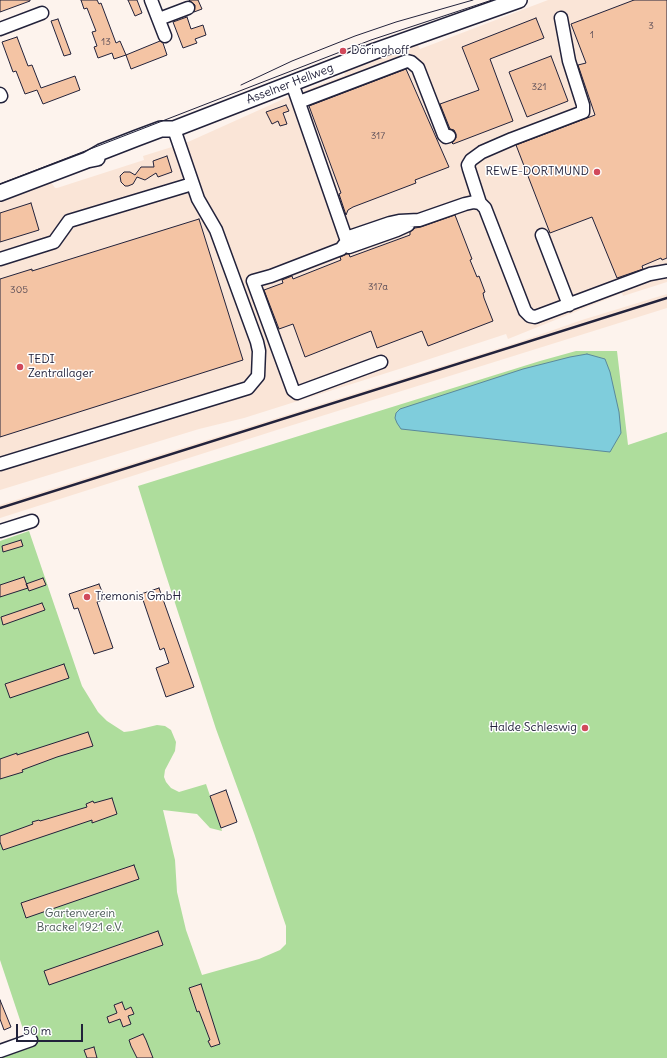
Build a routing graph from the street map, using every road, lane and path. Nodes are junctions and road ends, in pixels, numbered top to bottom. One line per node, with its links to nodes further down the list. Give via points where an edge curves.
1 (151, 0): 6 (street)
2 (519, 0): 9 (main road, Asselner Hellweg)
3 (188, 8): 6 (street)
4 (42, 13): 7 (street)
5 (561, 18): 15 (street, via 569,61 583,112 512,139 470,160 468,165)
6 (158, 19): 8 (street)
7 (0, 29)
8 (165, 36)
9 (292, 83): 10 (street); 11 (main road, Asselner Hellweg)
10 (299, 102): 12 (street, via 407,61 418,68 439,115 444,135); 17 (street)
11 (174, 129): 13 (street); 14 (main road, Asselner Hellweg, via 161,129)
12 (450, 136)
13 (192, 184): 18 (street, via 69,221 54,242); 22 (street, via 216,230 250,323 259,351 258,376 248,388)
14 (0, 193)
15 (480, 203): 17 (street, via 465,204 412,221 397,230); 20 (street, via 525,311 535,317)
16 (542, 235): 20 (street)
17 (347, 242): 21 (street, via 341,249 253,281 293,390 298,392)
18 (0, 259)
19 (667, 271): 20 (street, via 650,274)
20 (568, 305)
21 (381, 362)
22 (0, 464)
23 (32, 521): 24 (street)
24 (0, 531)
25 (31, 1040): 26 (street)
26 (0, 1051)

